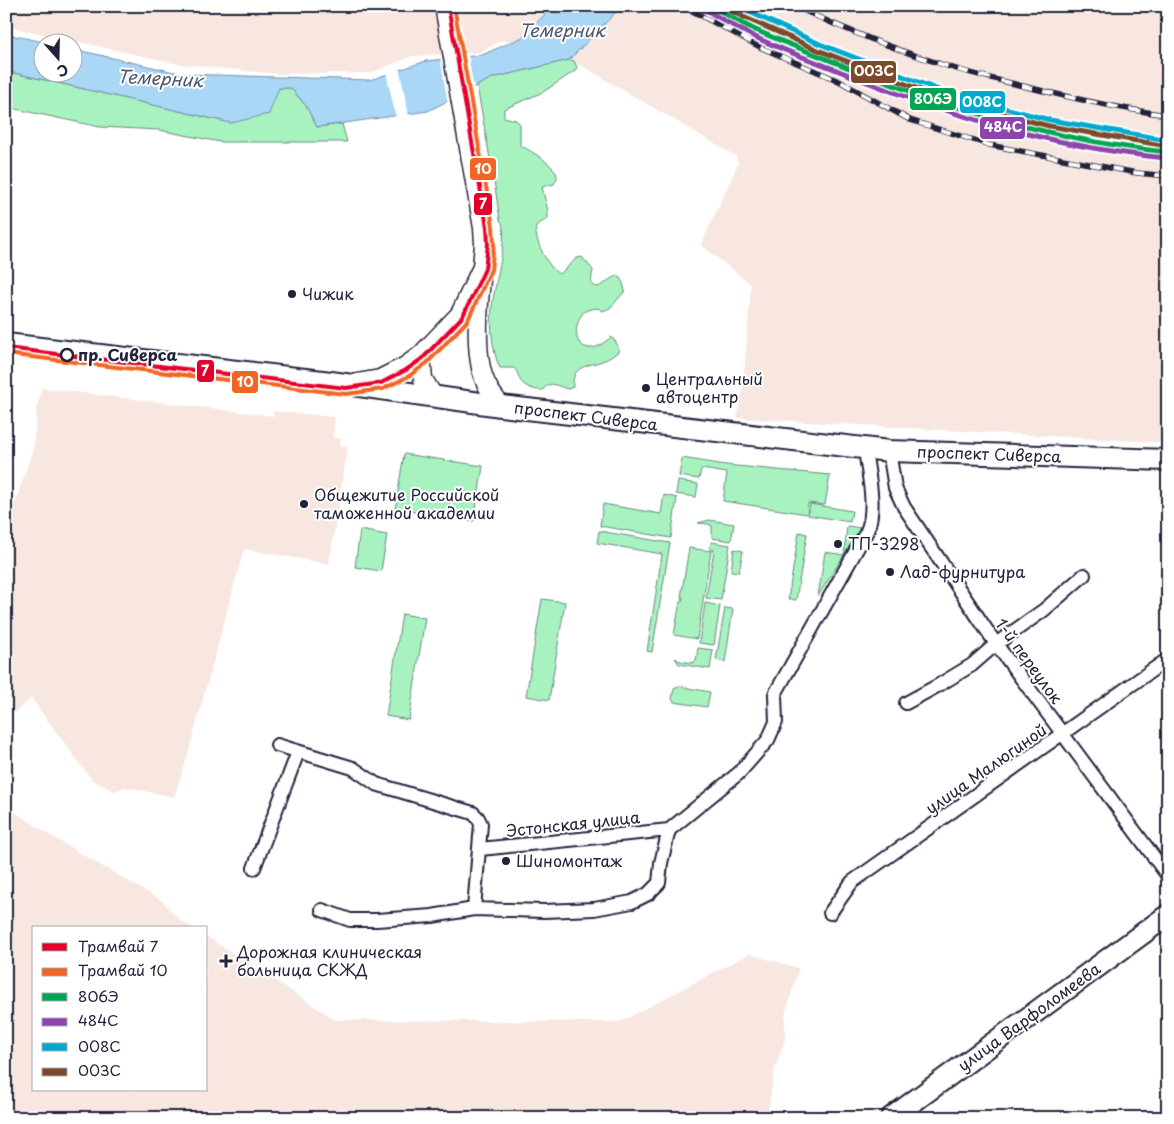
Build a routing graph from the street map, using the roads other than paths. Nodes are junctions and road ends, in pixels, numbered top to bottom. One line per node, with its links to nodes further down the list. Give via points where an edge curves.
1 (444, 6): 2 (street, via 484,228)
2 (482, 267): 4 (street, via 460,314); 7 (street, via 478,345 487,386)
3 (6, 344): 5 (main road, проспект Сиверса)
4 (421, 355): 5 (street, via 380,379); 6 (street, via 423,379)
5 (347, 384): 6 (main road, проспект Сиверса)
6 (434, 397): 7 (main road, проспект Сиверса)
7 (502, 406): 8 (main road, проспект Сиверса)
8 (865, 449): 9 (main road, проспект Сиверса); 18 (street, via 871,522 775,694 775,727 739,773)
9 (889, 451): 10 (main road, проспект Сиверса); 12 (street, 1-й переулок, via 895,488 904,507)
10 (1168, 460)
11 (1084, 575): 12 (street, via 1044,610)
12 (996, 644): 14 (street, via 972,665); 15 (street, 1-й переулок)
13 (1168, 659): 15 (street, улица Малюгиной)
14 (906, 703)
15 (1062, 735): 21 (street, 1-й переулок); 24 (street, улица Малюгиной, via 852,882)
16 (277, 745): 17 (street, Эстонская улица)
17 (298, 752): 19 (street, Эстонская улица, via 352,768 376,784 473,813 481,824); 20 (street)
18 (669, 830): 19 (street, Эстонская улица); 22 (street, via 659,882 648,894 632,902 594,909)
19 (480, 849): 22 (street, Эстонская улица)
20 (254, 868)
21 (1168, 876)
22 (474, 909): 23 (street, via 432,916 350,920)
23 (322, 910)
24 (830, 912)
25 (1168, 915): 26 (main road, улица Варфоломеева)
26 (891, 1118)

